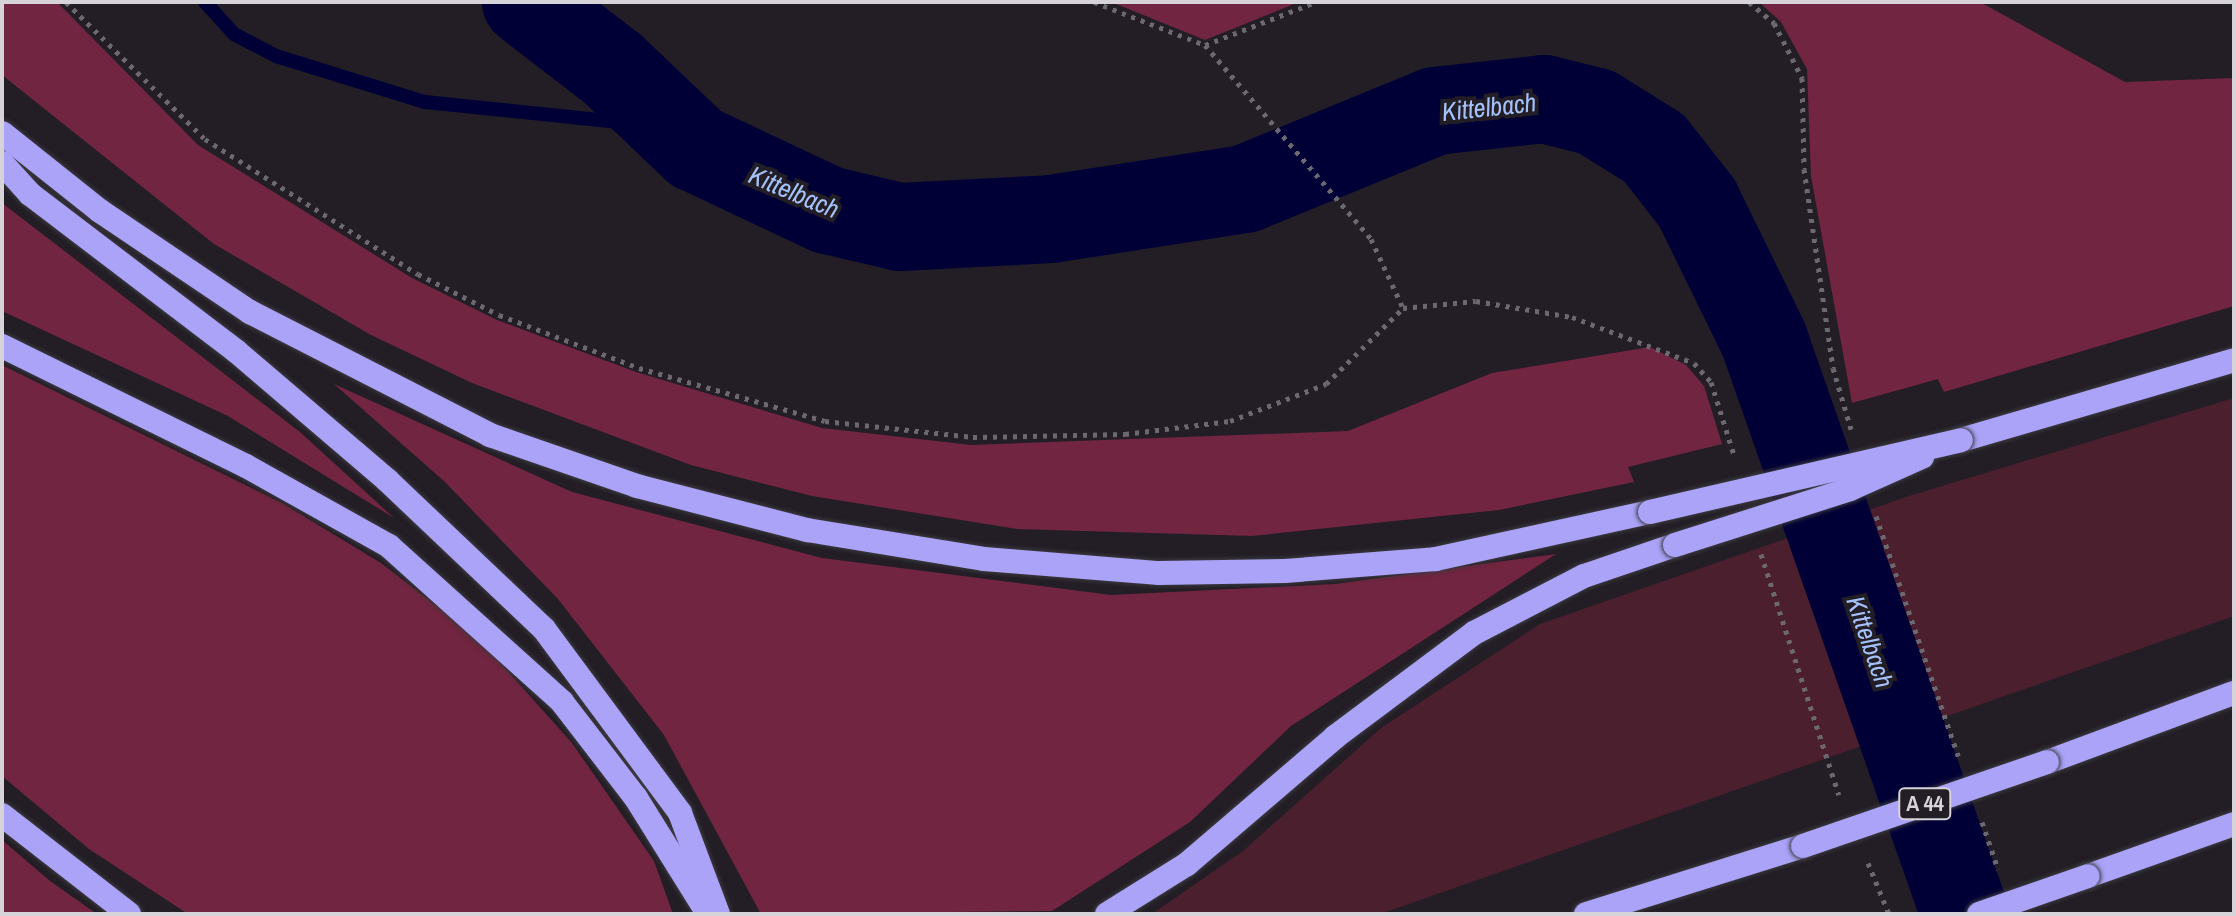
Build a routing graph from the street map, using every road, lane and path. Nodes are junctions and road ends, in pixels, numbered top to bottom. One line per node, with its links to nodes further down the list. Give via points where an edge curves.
1 (66, 2): 8 (path, via 205,139 418,274 499,315 639,368 825,421 973,437 1125,434 1230,421 1326,384)
2 (1094, 2): 5 (path)
3 (1316, 2): 5 (path)
4 (1749, 2): 12 (path, via 1774,23 1802,78 1804,169 1826,322)
5 (1205, 45): 8 (path, via 1371,239)
6 (2, 133): 11 (highway, bridge, via 100,211 250,312 490,435 637,486 807,530 984,559 1159,573 1436,559)
7 (2, 163): 26 (highway, via 30,194 236,351 376,471 544,629 680,813)
8 (1403, 308): 13 (path, via 1476,301 1572,317 1655,343 1694,363 1711,382)
9 (2, 346): 25 (highway, via 246,466 389,546 562,702 636,798)
10 (2234, 360): 11 (highway)
11 (1961, 440): 27 (highway, bridge, via 1850,489 1584,576 1474,633 1335,737 1187,864)
12 (1855, 442)
13 (1739, 474)
14 (1872, 501): 17 (path)
15 (1760, 549): 18 (path)
16 (2234, 693): 28 (highway, A 44, bridge, via 1803,846)
17 (1964, 771)
18 (1841, 799)
19 (1979, 814): 23 (path)
20 (2, 815): 24 (highway)
21 (2234, 824): 30 (highway, bridge)
22 (1865, 857): 29 (path)
23 (2004, 885)
24 (129, 914)
25 (708, 914)
26 (718, 914)
27 (1107, 914)
28 (1586, 914)
29 (1889, 914)
30 (1979, 914)

